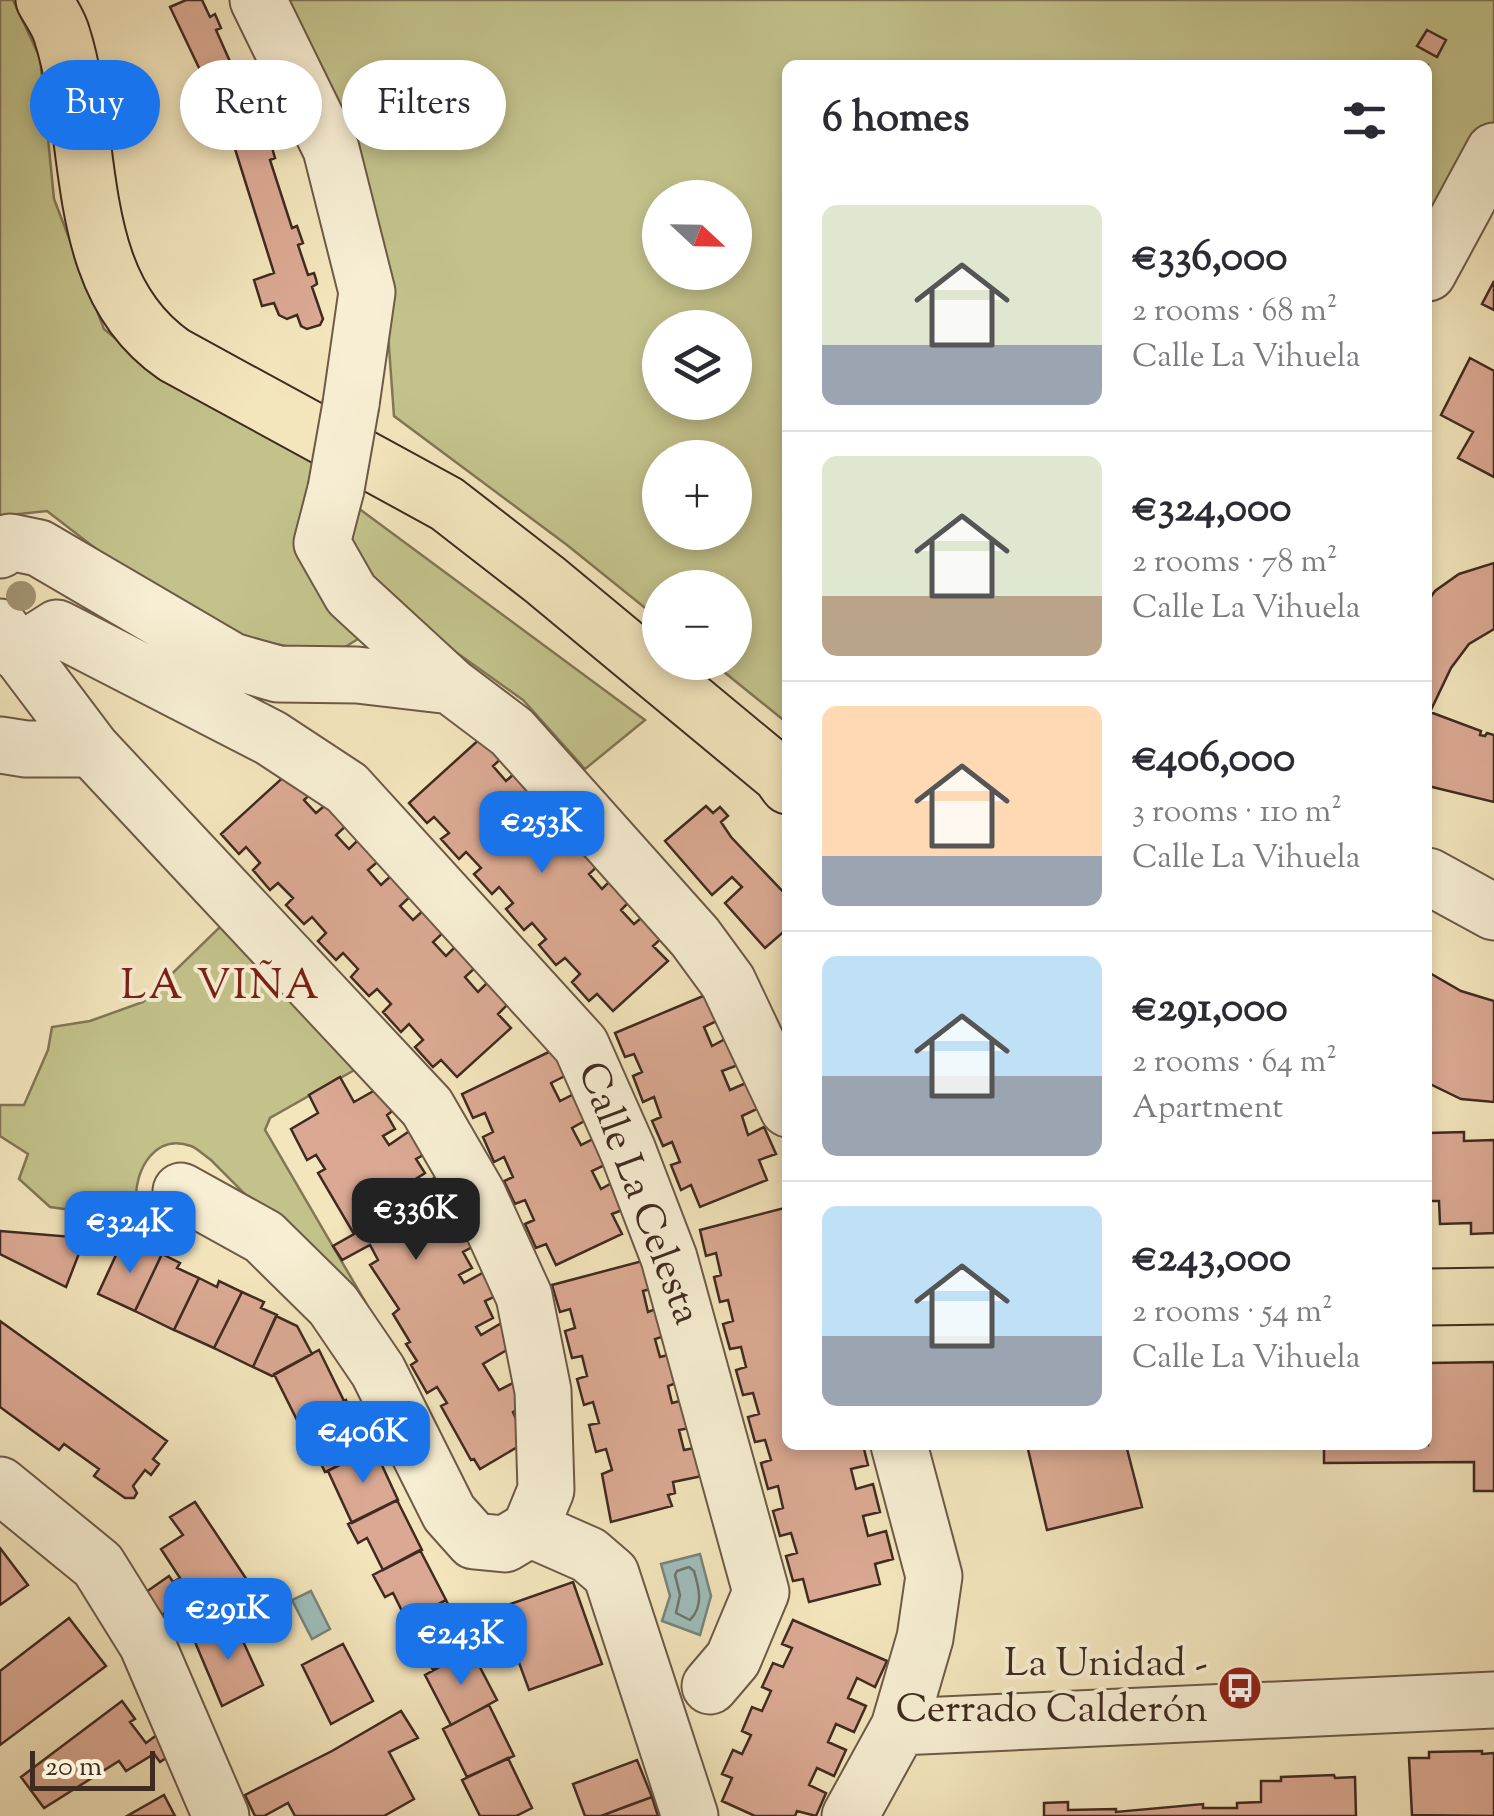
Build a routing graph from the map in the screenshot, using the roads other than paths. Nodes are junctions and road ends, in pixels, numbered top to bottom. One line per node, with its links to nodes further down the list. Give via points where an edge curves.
1 (44, 0): 10 (main road, via 62,33 88,192 113,281 154,341 447,504)
2 (258, 0): 7 (street, bridge, via 331,150 367,292 322,543 350,594)
3 (1494, 150): 4 (street)
4 (1432, 275)
5 (0, 550): 7 (street, via 10,542 39,548 232,661 278,674)
6 (9, 640): 9 (street); 20 (street, Calle La Celesta, via 57,628 270,738 348,788 581,1045 669,1258 760,1592 733,1659)
7 (451, 686): 13 (street, via 512,732 695,937 728,982)
8 (0, 745): 9 (street)
9 (92, 749): 19 (street, via 426,1107 478,1195 524,1296 542,1391 546,1490)
10 (782, 778)
11 (1432, 878): 12 (street)
12 (1494, 912)
13 (782, 1096)
14 (181, 1191): 19 (street, via 264,1238 333,1305 378,1371 449,1513 474,1541 505,1544)
15 (1432, 1296): 16 (main road)
16 (1494, 1296)
17 (900, 1450): 22 (street, via 934,1576 926,1638)
18 (0, 1486): 23 (street, via 98,1565 147,1644)
19 (530, 1529): 24 (street, via 589,1555 611,1574)
20 (710, 1686)
21 (1494, 1700): 22 (street)
22 (898, 1727): 25 (street)
23 (221, 1816)
24 (690, 1816)
25 (850, 1816)

